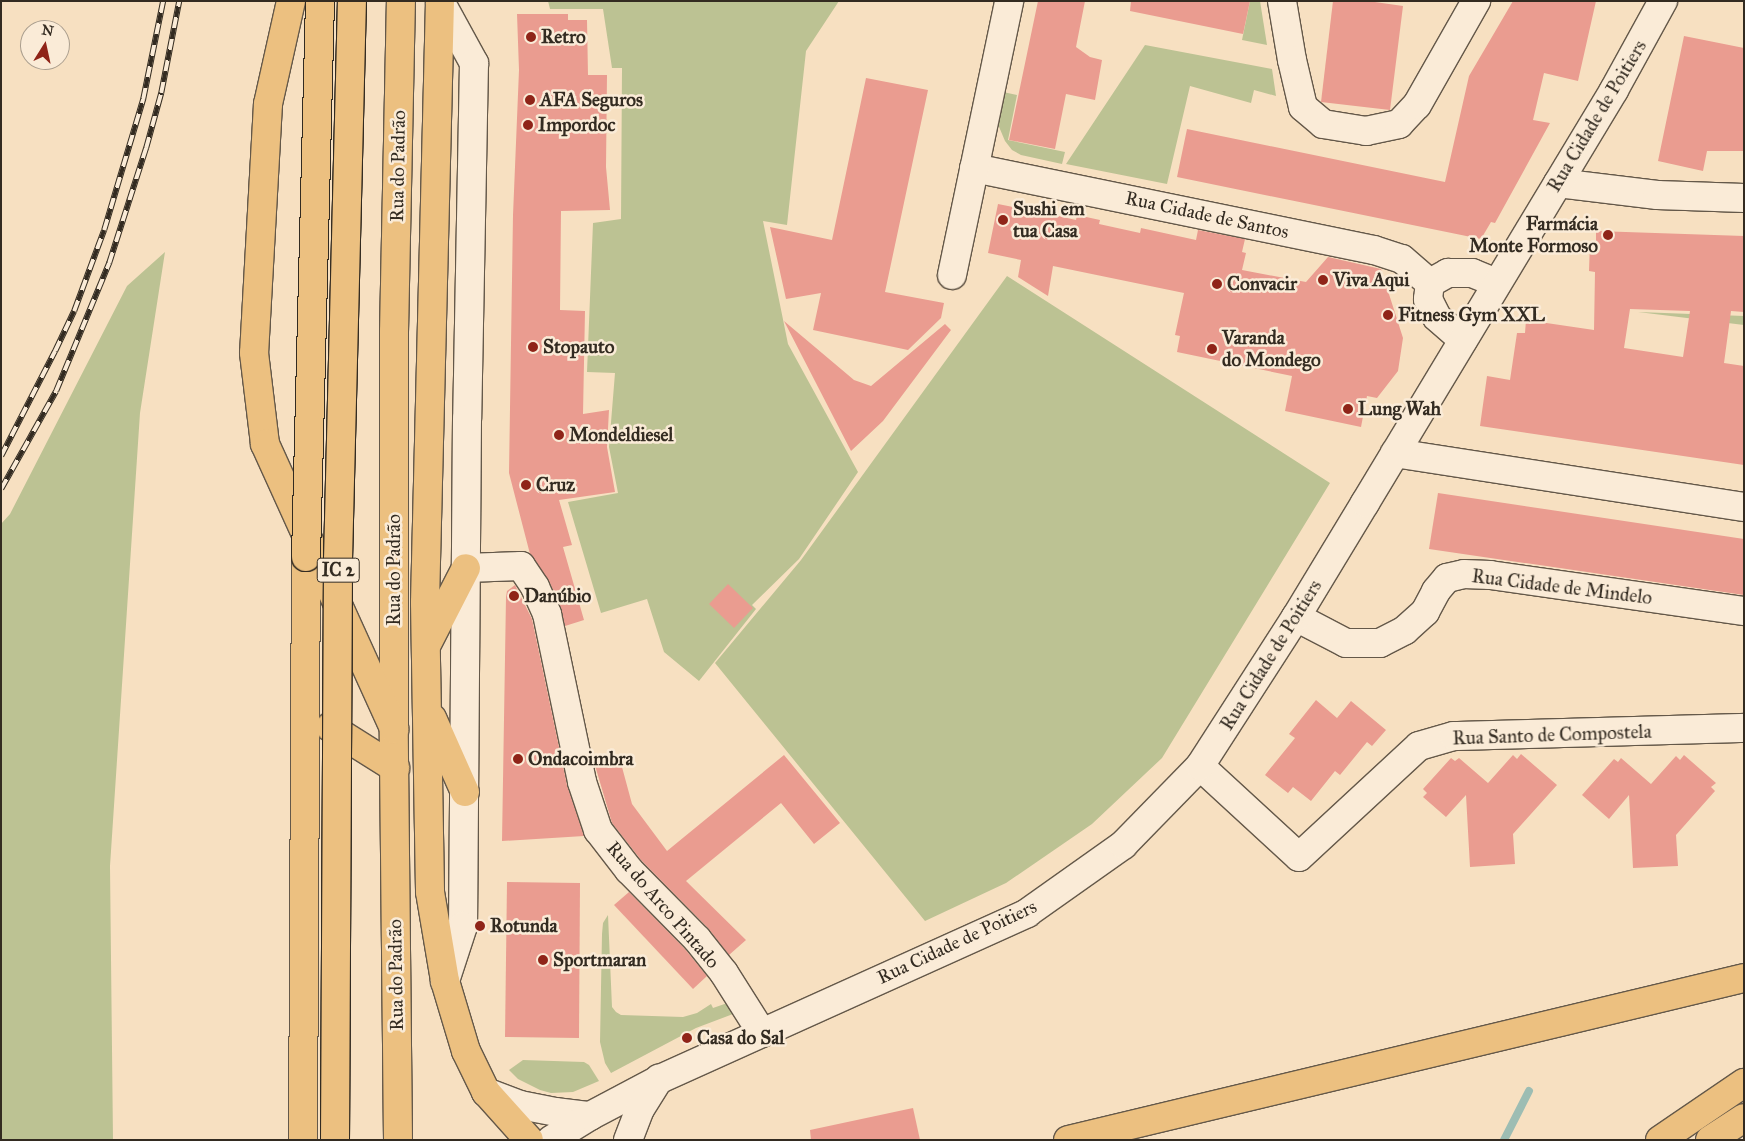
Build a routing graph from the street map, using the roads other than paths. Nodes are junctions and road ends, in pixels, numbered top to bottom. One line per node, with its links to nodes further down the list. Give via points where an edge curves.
1 (290, 1): 26 (main road, via 268,104 254,353 265,444)
2 (320, 1): 38 (main road, IC 2, bridge, via 306,557)
3 (352, 1): 39 (main road, IC 2, bridge, via 338,560)
4 (401, 1): 26 (main road, Rua do Padrão, via 394,332)
5 (440, 1): 19 (street, Rua do Padrão, via 474,63); 22 (main road, Rua do Padrão, via 428,417)
6 (1009, 1): 10 (street)
7 (1282, 1): 8 (street, via 1304,107 1323,124 1366,132 1399,124 1417,105)
8 (1476, 1)
9 (1663, 1): 11 (street, Rua Cidade de Poitiers)
10 (974, 168): 13 (street); 14 (street, Rua Cidade de Santos, via 1374,250 1402,259)
11 (1558, 183): 12 (street, via 1657,195); 15 (street, Rua Cidade de Poitiers)
12 (1744, 198)
13 (952, 275)
14 (1430, 284): 15 (street, via 1448,273 1472,273); 16 (street, via 1428,299 1437,317)
15 (1497, 284): 16 (street, Rua Cidade de Poitiers)
16 (1463, 340): 17 (street, Rua Cidade de Poitiers)
17 (1395, 453): 18 (street); 21 (street, Rua Cidade de Poitiers)
18 (1744, 507)
19 (466, 568): 22 (main road); 29 (street, Rua do Padrão); 32 (street, Rua do Arco Pintado, via 522,566 547,614 582,782 598,830 629,870 698,939)
20 (1744, 611): 21 (street, Rua Cidade de Mindelo, via 1464,574 1447,578 1424,612 1405,630 1380,643 1346,643)
21 (1296, 617): 27 (street, Rua Cidade de Poitiers)
22 (426, 646): 23 (main road, Rua do Padrão)
23 (427, 707): 29 (main road); 31 (main road, Rua do Padrão, via 430,892)
24 (330, 727): 28 (main road)
25 (1744, 728): 27 (street, Rua Santo de Compostela, via 1454,736 1436,741 1419,746 1299,857)
26 (394, 729): 28 (main road, Rua do Padrão)
27 (1200, 766): 32 (street, Rua Cidade de Poitiers, via 1123,845 1027,913)
28 (395, 768): 40 (main road, Rua do Padrão)
29 (465, 792): 31 (street, Rua do Padrão, via 462,926)
30 (1744, 978): 44 (main road)
31 (445, 981): 35 (main road, Rua do Padrão, via 466,1051)
32 (762, 1033): 33 (street, Rua Cidade de Poitiers)
33 (660, 1079): 36 (street, Rua Cidade de Poitiers); 43 (street, via 640,1110)
34 (1744, 1083): 45 (main road)
35 (486, 1092): 36 (street, via 520,1105); 41 (main road, Rua do Padrão)
36 (590, 1116): 42 (street, Rua Cidade de Poitiers)
37 (1744, 1118): 46 (main road)
38 (303, 1140)
39 (335, 1140)
40 (398, 1140)
41 (529, 1140)
42 (551, 1140)
43 (628, 1140)
44 (1068, 1140)
45 (1660, 1140)
46 (1710, 1140)

